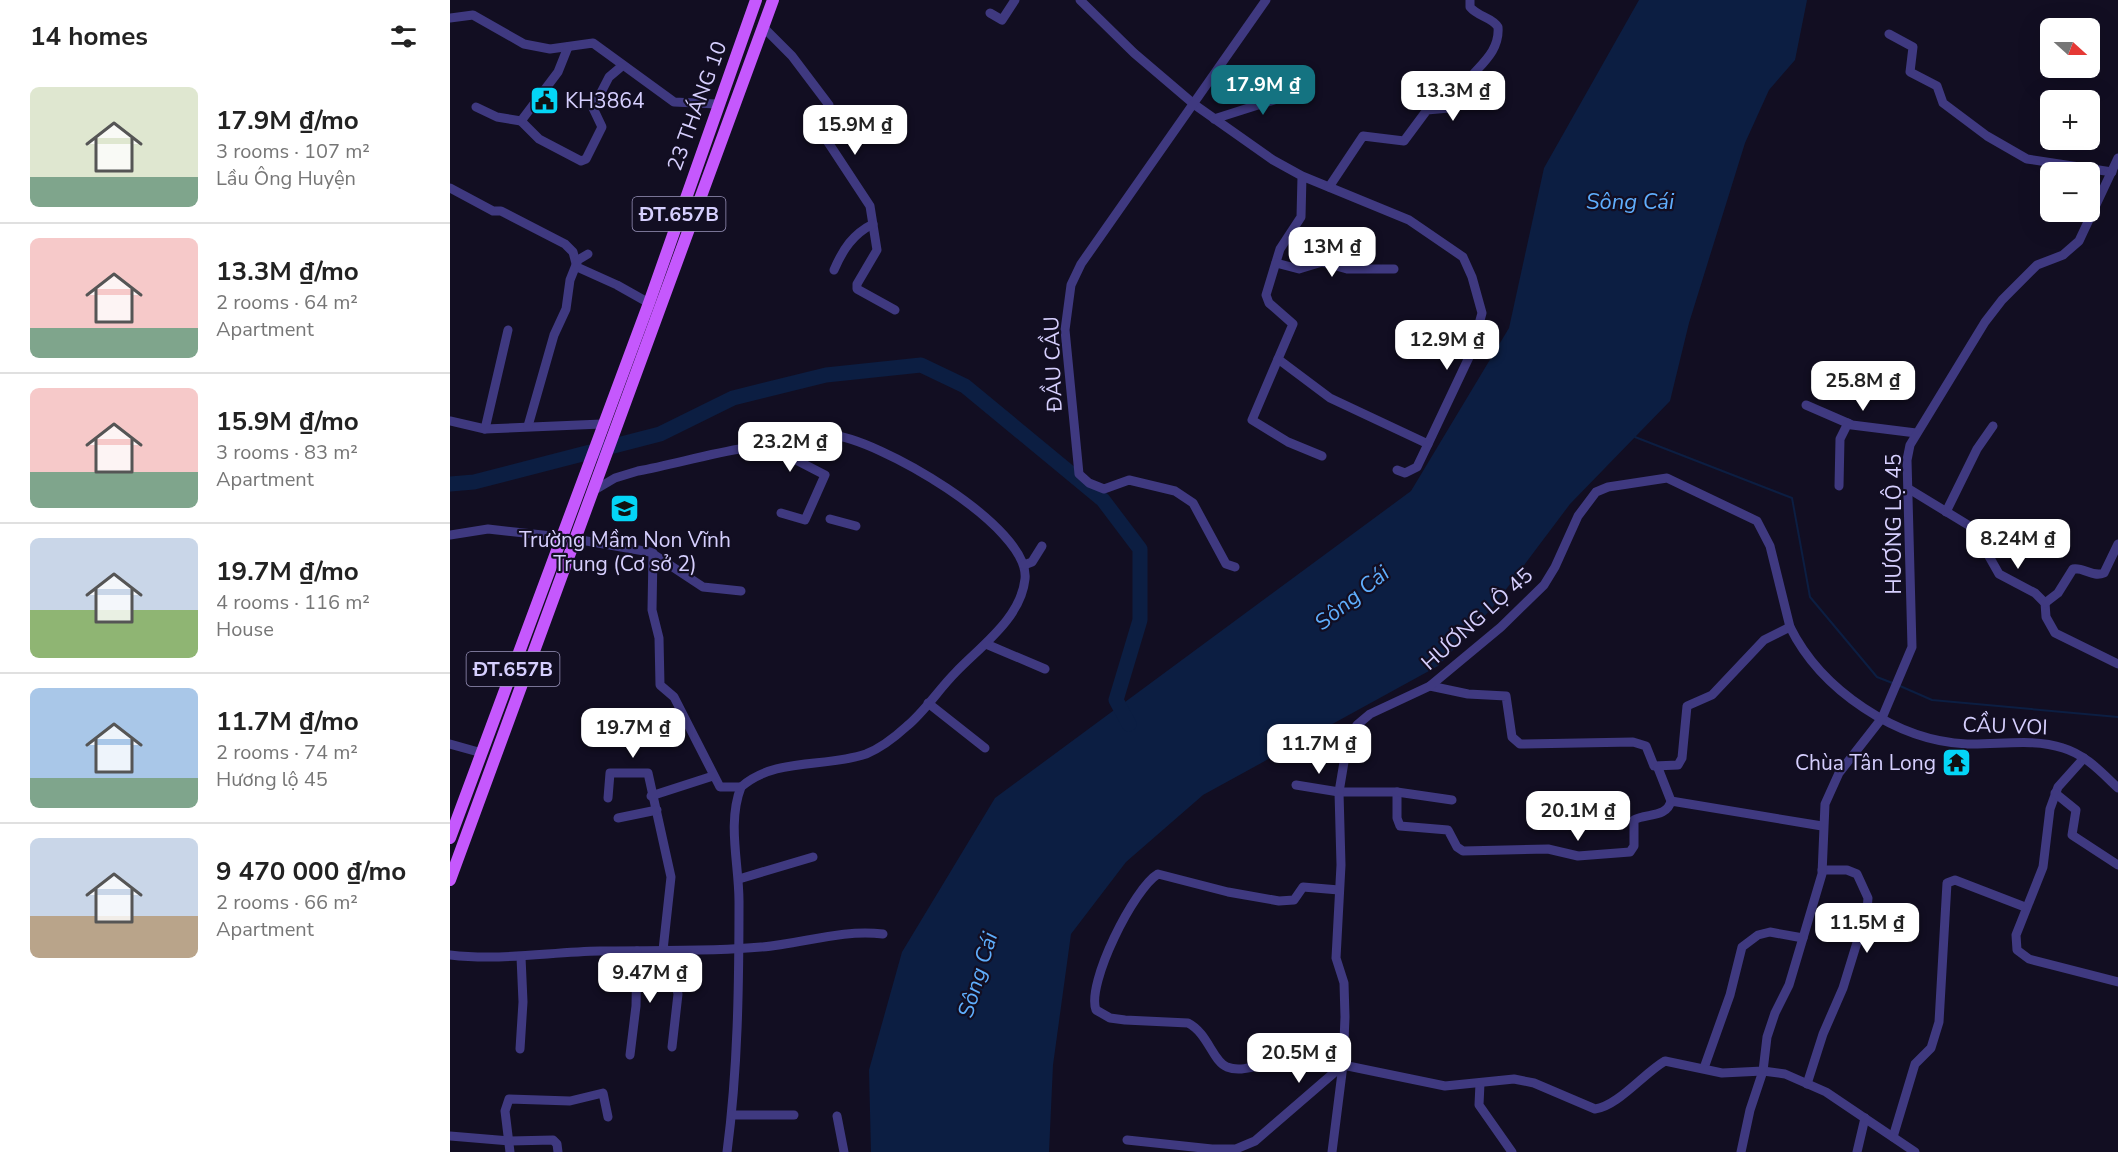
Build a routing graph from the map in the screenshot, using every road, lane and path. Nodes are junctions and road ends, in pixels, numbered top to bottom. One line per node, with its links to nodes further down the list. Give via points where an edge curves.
1 (756, 0): 14 (main road, 23 THÁNG 10 / ĐT.657B)
2 (773, 0): 9 (main road, 23 THÁNG 10 / ĐT.657B)
3 (1015, 0): 7 (street, via 1002,20)
4 (1080, 0): 15 (street)
5 (1266, 0): 15 (street, ĐẦU CẦU)
6 (1470, 0): 23 (street, via 1476,14 1498,27 1488,60 1449,108 1427,110 1404,141 1363,136)
7 (990, 13)
8 (450, 18): 11 (street, via 473,15 524,44 550,49)
9 (763, 27): 17 (main road, 23 THÁNG 10 / ĐT.657B); 25 (street, via 828,102 820,130 867,199)
10 (1889, 34): 21 (street, via 1913,47 1910,72 1937,86 1943,104 1987,136 2027,159)
11 (568, 46): 12 (street, via 593,43); 19 (street, via 558,72)
12 (622, 66): 14 (street, via 674,102); 19 (street, via 609,77 593,108 602,127 584,160 539,140)
13 (1305, 90): 18 (street)
14 (717, 104): 17 (main road); 31 (main road, 23 THÁNG 10 / ĐT.657B)
15 (1195, 105): 18 (street); 61 (street, ĐẦU CẦU, via 1080,264 1070,293 1065,330 1079,474 1104,489 1129,480 1175,491 1193,503 1226,564)
16 (476, 107): 19 (street, via 497,117)
17 (733, 109): 48 (main road, 23 THÁNG 10 / ĐT.657B)
18 (1214, 119): 22 (street)
19 (521, 121)
20 (2118, 158): 21 (street, HƯƠNG LỘ 45)
21 (2112, 172): 42 (street, HƯƠNG LỘ 45, via 2079,241 2063,255 2037,265 2002,300)
22 (1302, 176): 23 (street); 27 (street, via 1302,217 1283,244)
23 (1329, 187): 43 (street, via 1409,219 1460,255 1472,277 1481,307 1479,328)
24 (450, 188): 28 (street, via 565,244 573,252)
25 (873, 224): 30 (street, via 849,242); 32 (street, via 877,250 857,289)
26 (588, 254): 28 (street)
27 (1276, 263): 29 (street, via 1299,269 1322,262 1347,269); 34 (street, via 1267,299 1293,324)
28 (575, 265): 31 (street); 38 (street, via 565,312 554,335)
29 (1394, 269)
30 (834, 270)
31 (649, 303): 39 (main road, 23 THÁNG 10 / ĐT.657B)
32 (895, 310)
33 (508, 330): 41 (street)
34 (1278, 359): 43 (street, via 1330,398); 45 (street, via 1252,420 1288,442)
35 (1806, 405): 37 (street)
36 (450, 421): 41 (street)
37 (1848, 423): 42 (street); 47 (street, via 1840,439)
38 (528, 426): 39 (street); 41 (street)
39 (602, 426): 55 (main road, ĐT.657B)
40 (1993, 426): 50 (street, via 1977,449)
41 (485, 429)
42 (1916, 433): 49 (street, HƯƠNG LỘ 45, via 1907,460)
43 (1428, 444): 46 (street, via 1415,468 1405,473)
44 (769, 446): 48 (street, via 632,473); 51 (street, via 825,475 805,520); 60 (street, via 833,435 894,458 934,479 996,527)
45 (1322, 456)
46 (1397, 470)
47 (1839, 486)
48 (593, 489): 56 (main road, ĐT.657B)
49 (1909, 489): 50 (street); 70 (street, HƯƠNG LỘ 45, via 1913,636 1902,674)
50 (1946, 512): 63 (street, via 1972,528 1999,574 2035,593)
51 (781, 513)
52 (830, 519): 53 (street)
53 (856, 526)
54 (450, 535): 55 (street, via 488,529)
55 (561, 537): 56 (main road); 73 (main road, ĐT.657B)
56 (575, 539): 59 (street); 95 (main road, ĐT.657B)
57 (2118, 544): 63 (street, via 2104,573 2073,569 2058,593)
58 (1042, 546): 60 (street, via 1032,562)
59 (653, 553): 62 (street, via 703,586); 76 (street, via 652,610 660,685 674,697)
60 (1024, 565): 65 (street, via 1020,596)
61 (1235, 567)
62 (741, 591)
63 (2045, 603): 66 (street, via 2046,617 2055,633)
64 (1790, 627): 68 (street, HƯƠNG LỘ 45, via 1770,546 1757,521 1667,478 1652,478 1608,487 1590,497 1549,580 1501,627); 70 (street, HƯƠNG LỘ 45, via 1825,676); 75 (street, via 1764,640 1712,695 1687,706 1681,762)
65 (986, 644): 67 (street); 69 (street)
66 (2118, 664)
67 (1045, 669)
68 (1430, 686): 75 (street, via 1506,696 1512,737 1520,744 1638,743 1646,746 1652,765); 80 (street, HƯƠNG LỘ 45, via 1370,714 1357,725 1346,745)
69 (928, 703): 72 (street); 78 (street, via 908,726 873,751 773,769)
70 (1882, 718): 74 (street, CẦU VOI, via 1949,742 2052,745); 89 (street, HƯƠNG LỘ 45, via 1835,780 1825,804)
71 (450, 744): 73 (street)
72 (985, 748)
73 (482, 753): 90 (main road, ĐT.657B)
74 (2084, 758): 79 (street, CẦU VOI); 82 (street)
75 (1658, 768): 86 (street)
76 (713, 776): 78 (street, via 725,789); 83 (street)
77 (1296, 785): 80 (street)
78 (741, 787): 94 (street, via 734,825)
79 (2118, 788)
80 (1339, 792): 81 (street); 96 (street, HƯƠNG LỘ 45)
81 (1397, 792): 85 (street); 86 (street, via 1400,826 1448,830 1461,851 1548,849 1578,856 1630,852 1634,846 1634,820 1663,812)
82 (2055, 793): 92 (street, via 2076,810 2072,835); 97 (street, via 2043,867)
83 (651, 796): 84 (street, via 648,773 610,773); 87 (street)
84 (608, 798)
85 (1452, 800)
86 (1671, 801): 89 (street)
87 (657, 810): 88 (street); 101 (street, via 670,877)
88 (618, 818)
89 (1822, 826): 93 (street, HƯƠNG LỘ 45)
90 (450, 838)
91 (813, 857): 94 (street)
92 (2118, 865)
93 (1822, 870): 99 (street, HƯƠNG LỘ 45); 113 (street, via 1857,874 1868,903 1843,988)
94 (739, 879): 100 (street)
95 (450, 880)
96 (1340, 890): 109 (street, HƯƠNG LỘ 45, via 1336,958 1344,983); 109 (street, via 1303,887 1294,900 1279,901 1158,874 1143,886 1114,938 1096,983 1093,1004 1110,1018 1188,1023 1198,1028 1220,1064 1227,1068 1296,1061)
97 (2025, 908): 105 (street, via 2016,935 2019,953); 120 (street, via 1955,880 1947,883 1939,1022 1930,1048 1915,1064)
98 (883, 934): 100 (street, via 848,933)
99 (1803, 938): 110 (street, via 1770,932 1758,935 1742,947); 111 (street, HƯƠNG LỘ 45, via 1789,985 1775,1013)
100 (738, 949): 101 (street); 114 (street)
101 (665, 950): 102 (street); 106 (street, via 678,994)
102 (637, 951): 104 (street); 108 (street)
103 (450, 955): 104 (street, via 483,959)
104 (521, 957): 107 (street)
105 (2118, 982)
106 (672, 1047)
107 (520, 1049)
108 (630, 1055)
109 (1343, 1065): 112 (street, via 1429,1085); 121 (street, via 1255,1140 1236,1149); 127 (street, HƯƠNG LỘ 45)
110 (1704, 1068): 111 (street, via 1722,1072); 112 (street, via 1665,1061 1615,1101 1595,1109 1534,1083 1514,1079)
111 (1763, 1071): 113 (street, via 1785,1074); 129 (street, HƯƠNG LỘ 45)
112 (1480, 1083): 128 (street, via 1479,1105)
113 (1807, 1084): 118 (street)
114 (732, 1115): 115 (street); 125 (street)
115 (794, 1115)
116 (837, 1116): 126 (street)
117 (608, 1117): 122 (street, via 603,1093 570,1101 509,1099 505,1111)
118 (1865, 1118): 120 (street); 130 (street)
119 (450, 1136): 122 (street)
120 (1893, 1137): 131 (street)
121 (1127, 1140)
122 (510, 1141): 123 (street); 124 (street, via 553,1140)
123 (510, 1152)
124 (558, 1152)
125 (727, 1152)
126 (844, 1152)
127 (1332, 1152)
128 (1512, 1152)
129 (1741, 1152)
130 (1857, 1152)
131 (1915, 1152)

